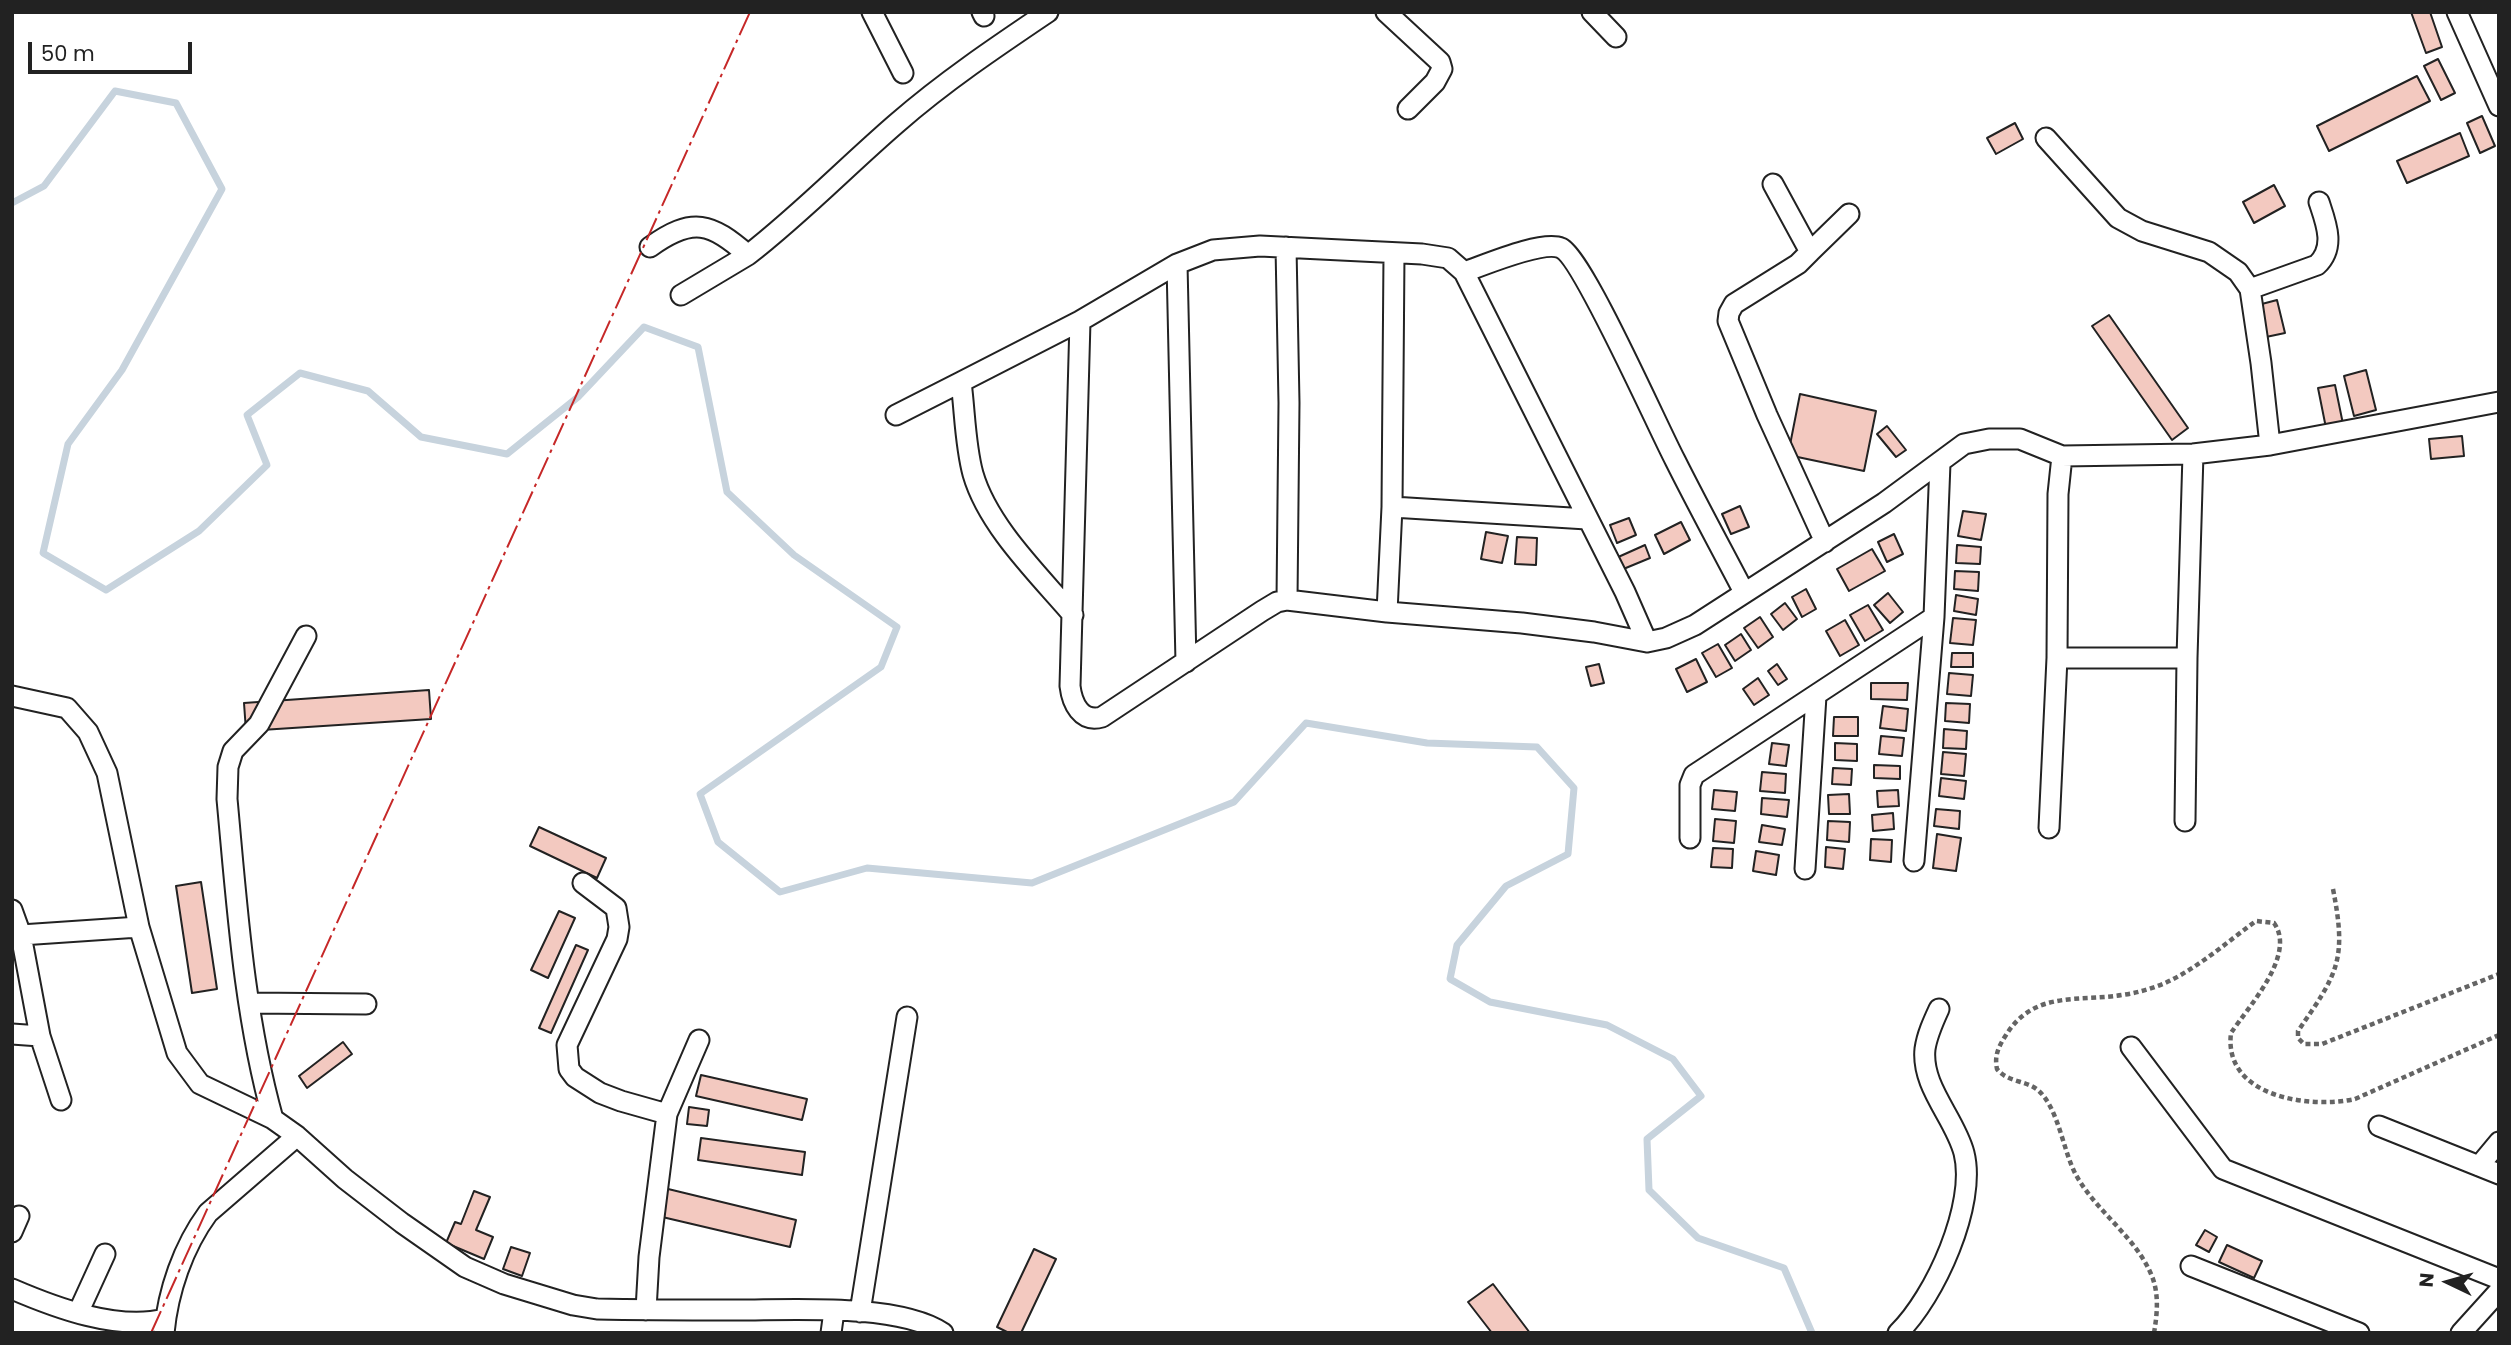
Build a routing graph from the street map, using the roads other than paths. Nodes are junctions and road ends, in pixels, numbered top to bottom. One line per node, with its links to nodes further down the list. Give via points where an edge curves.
1 (872, 12): 7 (street)
2 (1048, 12): 18 (street, via 925,100)
3 (1386, 12): 9 (street, via 1442,69)
4 (1592, 12): 6 (street)
5 (2457, 12): 8 (street)
6 (1616, 37)
7 (903, 73)
8 (2499, 106)
9 (1408, 109)
10 (2046, 138): 21 (street, via 2118,218 2142,231 2208,252 2238,272)
11 (1773, 184): 16 (street)
12 (2319, 202): 21 (street, via 2328,230 2322,261)
13 (1849, 214): 16 (street)
14 (650, 247): 18 (street, via 674,232 698,227 716,230)
15 (1286, 247): 17 (street); 19 (street, via 1236,246); 35 (street)
16 (1810, 252): 33 (street, via 1788,271 1740,299 1728,317)
17 (1394, 254): 20 (street, via 1439,256 1452,260); 31 (street)
18 (748, 255): 22 (street)
19 (1177, 264): 23 (street); 43 (street)
20 (1464, 272): 32 (street); 34 (street, via 1546,246 1570,254)
21 (2250, 289): 27 (street)
22 (681, 295)
23 (1080, 321): 24 (street); 37 (street)
24 (961, 382): 26 (street); 37 (street, via 973,473 987,506)
25 (2499, 402): 27 (street)
26 (896, 415)
27 (2270, 445): 28 (street)
28 (2193, 454): 29 (street); 42 (street)
29 (2062, 456): 30 (street, via 2020,439 1989,439 1964,444); 41 (street)
30 (1940, 463): 33 (street); 38 (street)
31 (1392, 507): 32 (street); 36 (street)
32 (1587, 519): 40 (street)
33 (1825, 542): 34 (street)
34 (1745, 593): 40 (street, via 1681,633)
35 (1287, 600): 36 (street); 43 (street, via 1262,611)
36 (1387, 612): 40 (street, via 1522,623)
37 (1073, 615): 43 (street, via 1072,700 1089,717 1102,717)
38 (1934, 617): 45 (street); 49 (street)
39 (306, 636): 55 (street, via 259,724 233,751 228,768)
40 (1647, 642)
41 (2057, 658): 42 (street); 47 (street)
42 (2187, 658): 46 (street)
43 (1186, 662)
44 (12, 696): 53 (street, via 67,708 88,732 107,773)
45 (1816, 696): 48 (street, via 1694,775); 50 (street)
46 (2185, 821)
47 (2049, 828)
48 (1690, 838)
49 (1914, 861)
50 (1805, 869)
51 (583, 883): 64 (street, via 616,908 620,927 567,1045 569,1069 600,1093)
52 (12, 910): 54 (street)
53 (139, 927): 54 (street); 65 (street, via 169,1030 189,1071 200,1084)
54 (17, 934): 60 (street)
55 (249, 1003): 56 (street); 65 (street)
56 (366, 1004)
57 (1939, 1009): 83 (street, via 1925,1062 1965,1155 1965,1193 1931,1291)
58 (907, 1017): 78 (street)
59 (12, 1034): 60 (street)
60 (40, 1036): 63 (street)
61 (699, 1040): 64 (street)
62 (2131, 1047): 73 (street, via 2223,1169)
63 (61, 1100)
64 (667, 1114): 76 (street)
65 (273, 1119): 67 (street)
66 (2379, 1126): 69 (street)
67 (297, 1136): 76 (street, via 345,1179 465,1267 573,1306); 80 (street, via 198,1226 181,1261)
68 (2499, 1142): 69 (street)
69 (2479, 1166): 70 (street)
70 (2499, 1174)
71 (105, 1254): 79 (street)
72 (2191, 1266): 84 (street)
73 (2499, 1279)
74 (12, 1289): 79 (street)
75 (2499, 1292): 85 (street)
76 (646, 1310): 77 (street)
77 (834, 1311): 78 (street); 81 (street)
78 (860, 1312): 82 (street, via 909,1319)
79 (78, 1313): 80 (street)
80 (164, 1326)
81 (831, 1333)
82 (943, 1333)
83 (1898, 1333)
84 (2359, 1333)
85 (2461, 1333)

